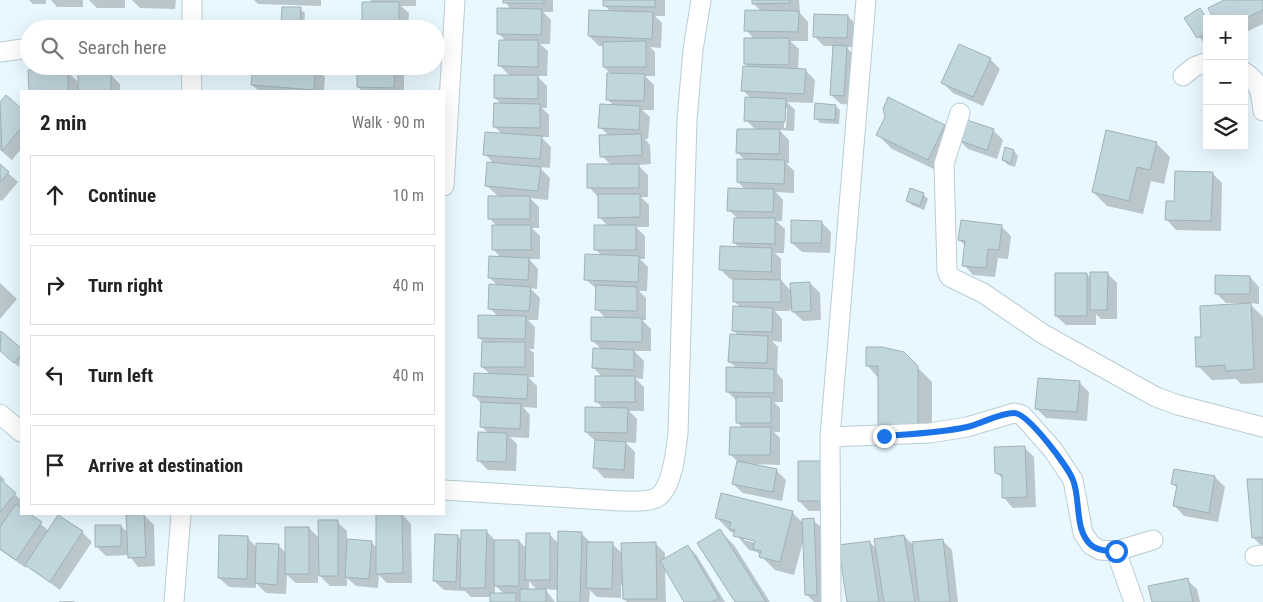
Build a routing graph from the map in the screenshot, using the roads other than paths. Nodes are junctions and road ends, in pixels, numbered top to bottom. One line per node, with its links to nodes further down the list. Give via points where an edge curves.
1 (192, 0): 5 (street)
2 (455, 0): 15 (street)
3 (701, 0): 20 (street, via 687,120 678,433 666,486 659,496 620,501)
4 (866, 0): 19 (street)
5 (192, 20)
6 (20, 49): 7 (street)
7 (0, 52)
8 (1203, 63): 11 (street, via 1194,66)
9 (1248, 74): 13 (street, via 1261,90)
10 (191, 75): 12 (street)
11 (1183, 76)
12 (192, 90)
13 (1263, 111)
14 (960, 113): 17 (street, via 944,164 947,271 950,277 983,293 1043,334 1156,397)
15 (445, 169)
16 (0, 414): 18 (street)
17 (1263, 427)
18 (20, 431)
19 (830, 437): 23 (street, via 930,433 967,427 1014,413 1022,416 1053,450 1073,480 1083,533 1091,545 1100,550); 25 (street)
20 (445, 490)
21 (181, 515): 24 (street)
22 (1153, 540): 23 (street)
23 (1116, 551): 26 (street)
24 (174, 602)
25 (831, 602)
26 (1134, 602)

